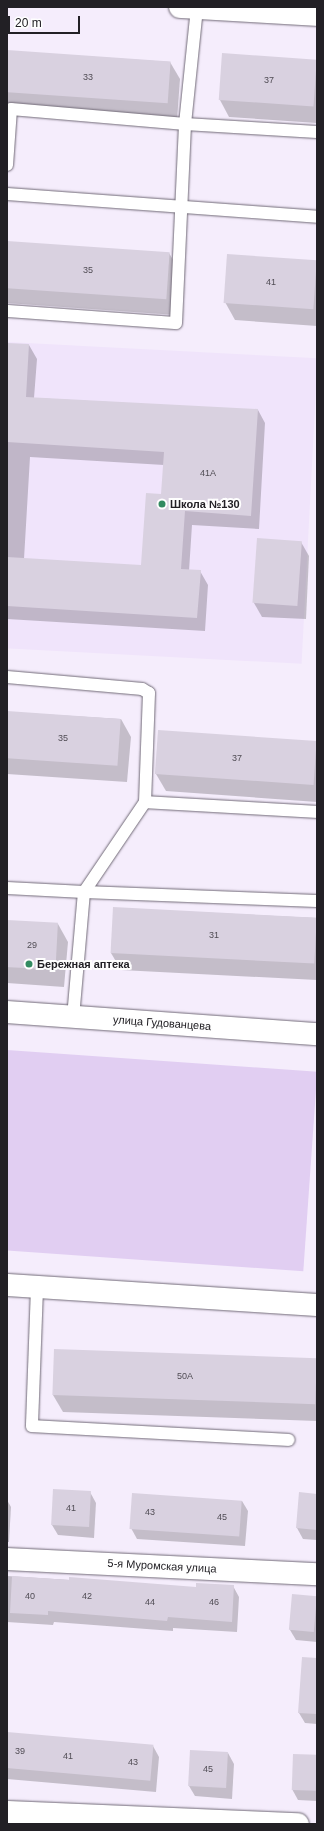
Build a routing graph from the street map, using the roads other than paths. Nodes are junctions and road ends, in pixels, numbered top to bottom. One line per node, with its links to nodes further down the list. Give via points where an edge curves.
1 (188, 7): 2 (street); 3 (lane)
2 (317, 15)
3 (185, 124): 4 (lane); 5 (lane, via 11,109); 7 (lane)
4 (317, 132)
5 (7, 166)
6 (7, 194): 7 (lane)
7 (180, 208): 8 (lane); 9 (lane, via 176,323)
8 (317, 217)
9 (7, 312)
10 (7, 677): 11 (lane, via 142,689 149,692)
11 (145, 802): 12 (lane); 14 (lane)
12 (317, 812)
13 (7, 888): 14 (lane)
14 (84, 892): 15 (lane); 17 (lane)
15 (317, 902)
16 (7, 1012): 17 (street, улица Гудованцева)
17 (73, 1017): 18 (street, улица Гудованцева)
18 (317, 1034)
19 (7, 1285): 20 (street)
20 (37, 1288): 21 (street); 22 (lane, via 32,1426)
21 (317, 1305)
22 (290, 1440)
23 (7, 1559): 24 (street, 5-я Муромская улица)
24 (317, 1574)
25 (7, 1812): 26 (street)
26 (298, 1824)

